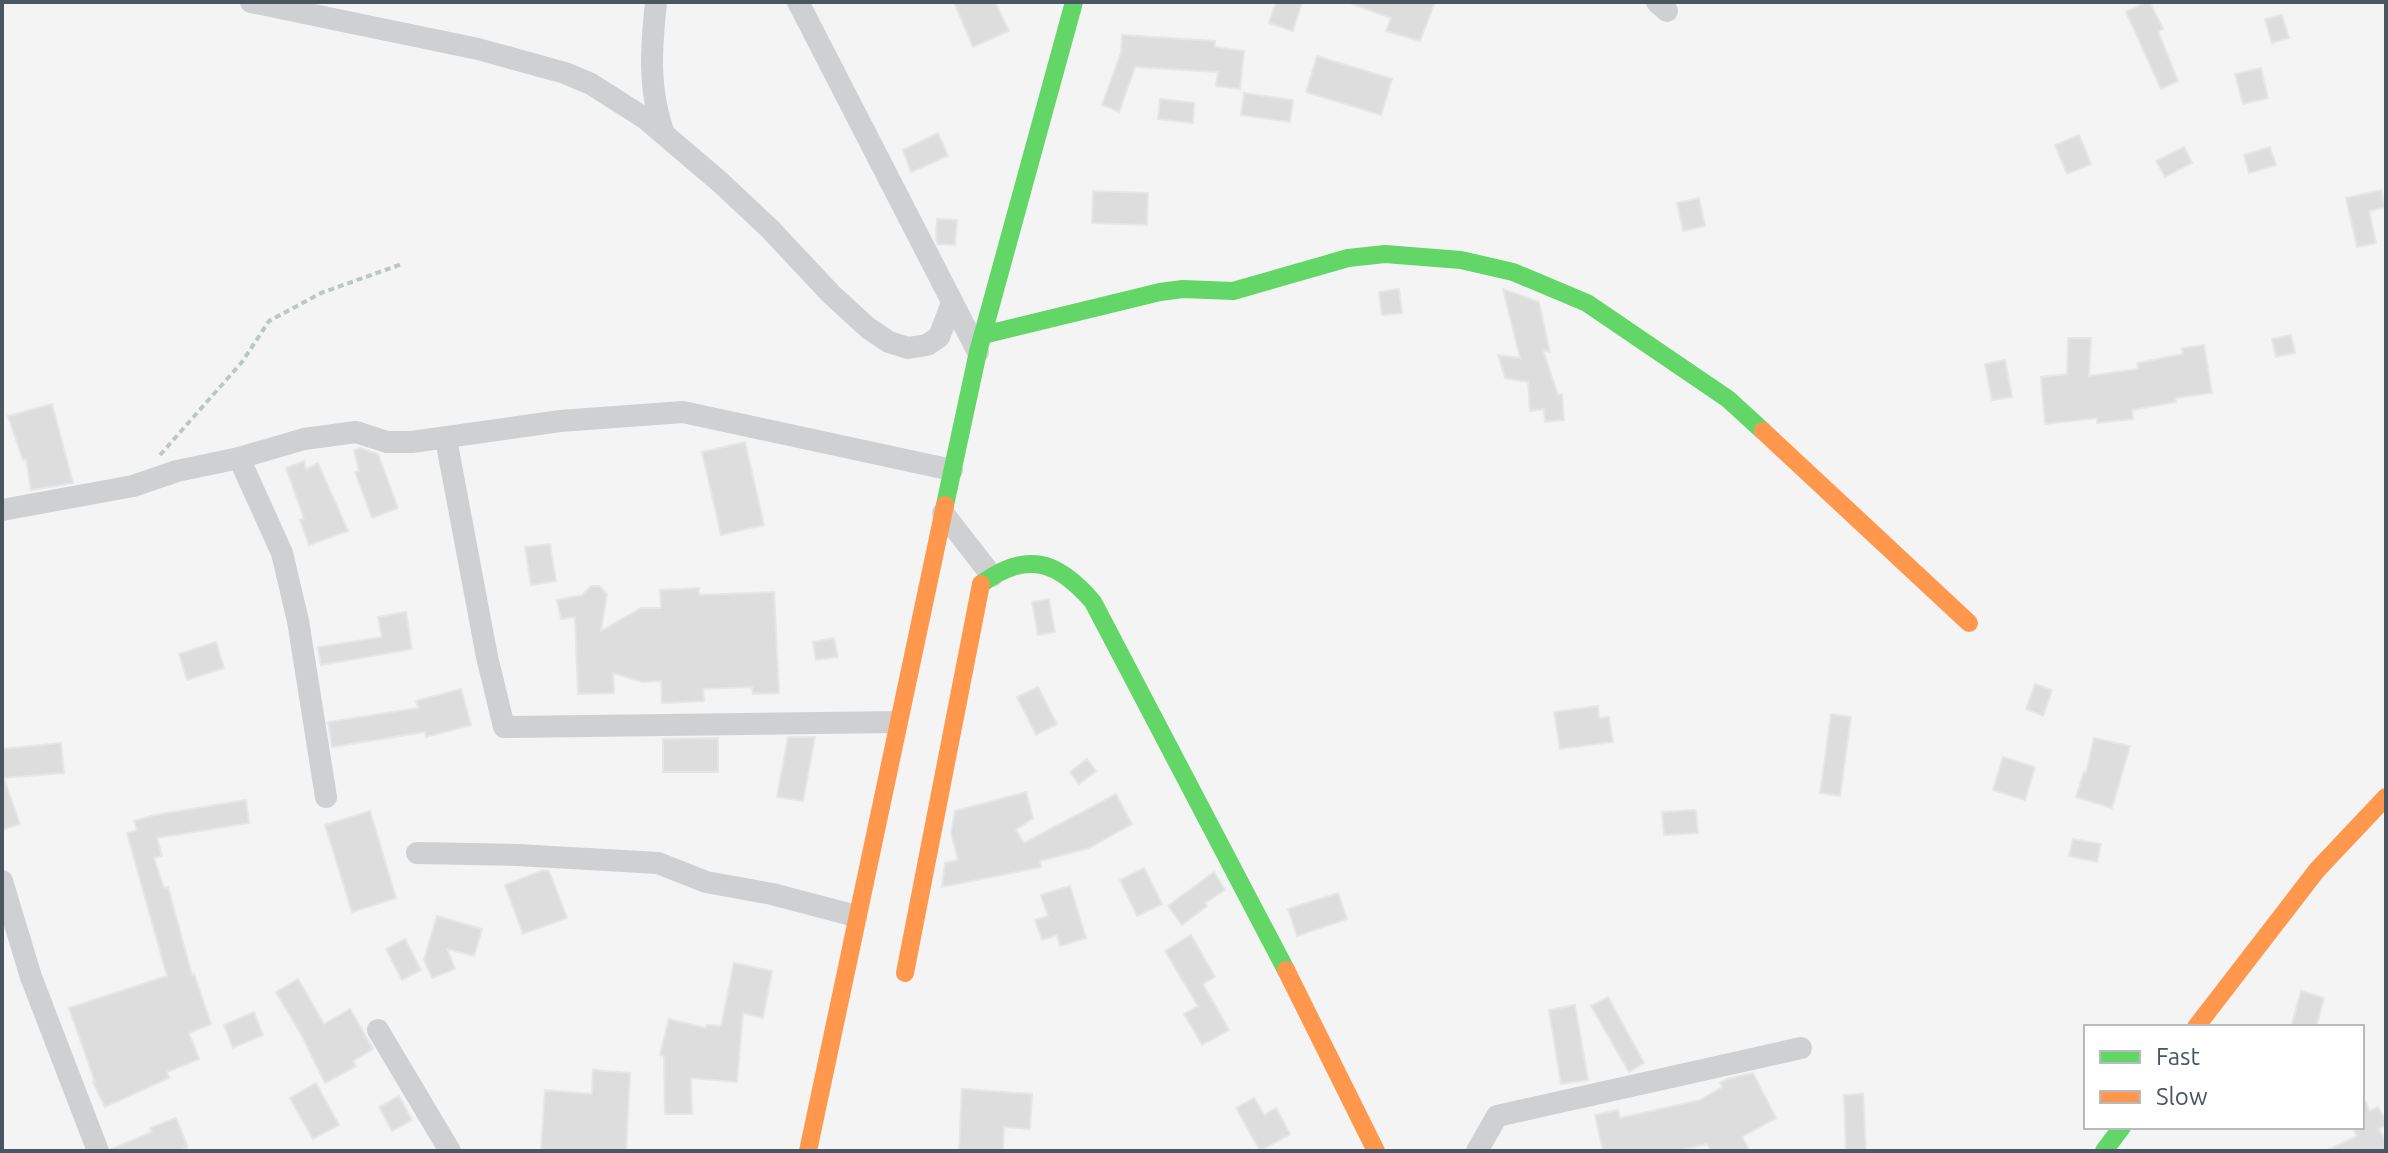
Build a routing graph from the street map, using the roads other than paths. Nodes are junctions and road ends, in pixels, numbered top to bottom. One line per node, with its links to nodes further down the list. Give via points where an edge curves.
1 (251, 2): 5 (street, via 434,39 565,73 620,101)
2 (656, 2): 5 (street, via 651,84)
3 (798, 2): 6 (street)
4 (1074, 2): 7 (street)
5 (665, 136): 6 (street, via 889,342 908,348 927,345 939,337)
6 (952, 303): 7 (street)
7 (980, 344): 10 (street); 14 (street, via 1160,292 1233,291 1348,258 1385,254 1461,260 1513,272 1587,303 1728,399)
8 (446, 439): 9 (street, via 387,442 356,432 304,439); 10 (street, via 560,421 683,412); 15 (street, via 504,727)
9 (239, 458): 11 (street, via 133,486); 16 (street, via 282,553)
10 (952, 470): 12 (street)
11 (2, 510)
12 (943, 513): 13 (street); 15 (street)
13 (992, 576): 21 (street, via 981,583 976,600); 29 (street, via 1028,562 1051,565 1077,580 1093,602 1246,890)
14 (1969, 623)
15 (897, 722): 20 (street)
16 (326, 797)
17 (2386, 797): 22 (street, via 2317,870)
18 (417, 853): 20 (street, via 658,863 706,882)
19 (2, 881): 26 (street, via 31,977)
20 (856, 916): 28 (street)
21 (905, 973)
22 (2198, 1025)
23 (378, 1030): 27 (street)
24 (1801, 1048): 30 (street, via 1497,1116)
25 (2120, 1129): 31 (street)
26 (98, 1151)
27 (450, 1151)
28 (808, 1151)
29 (1376, 1151)
30 (1477, 1151)
31 (2104, 1151)

